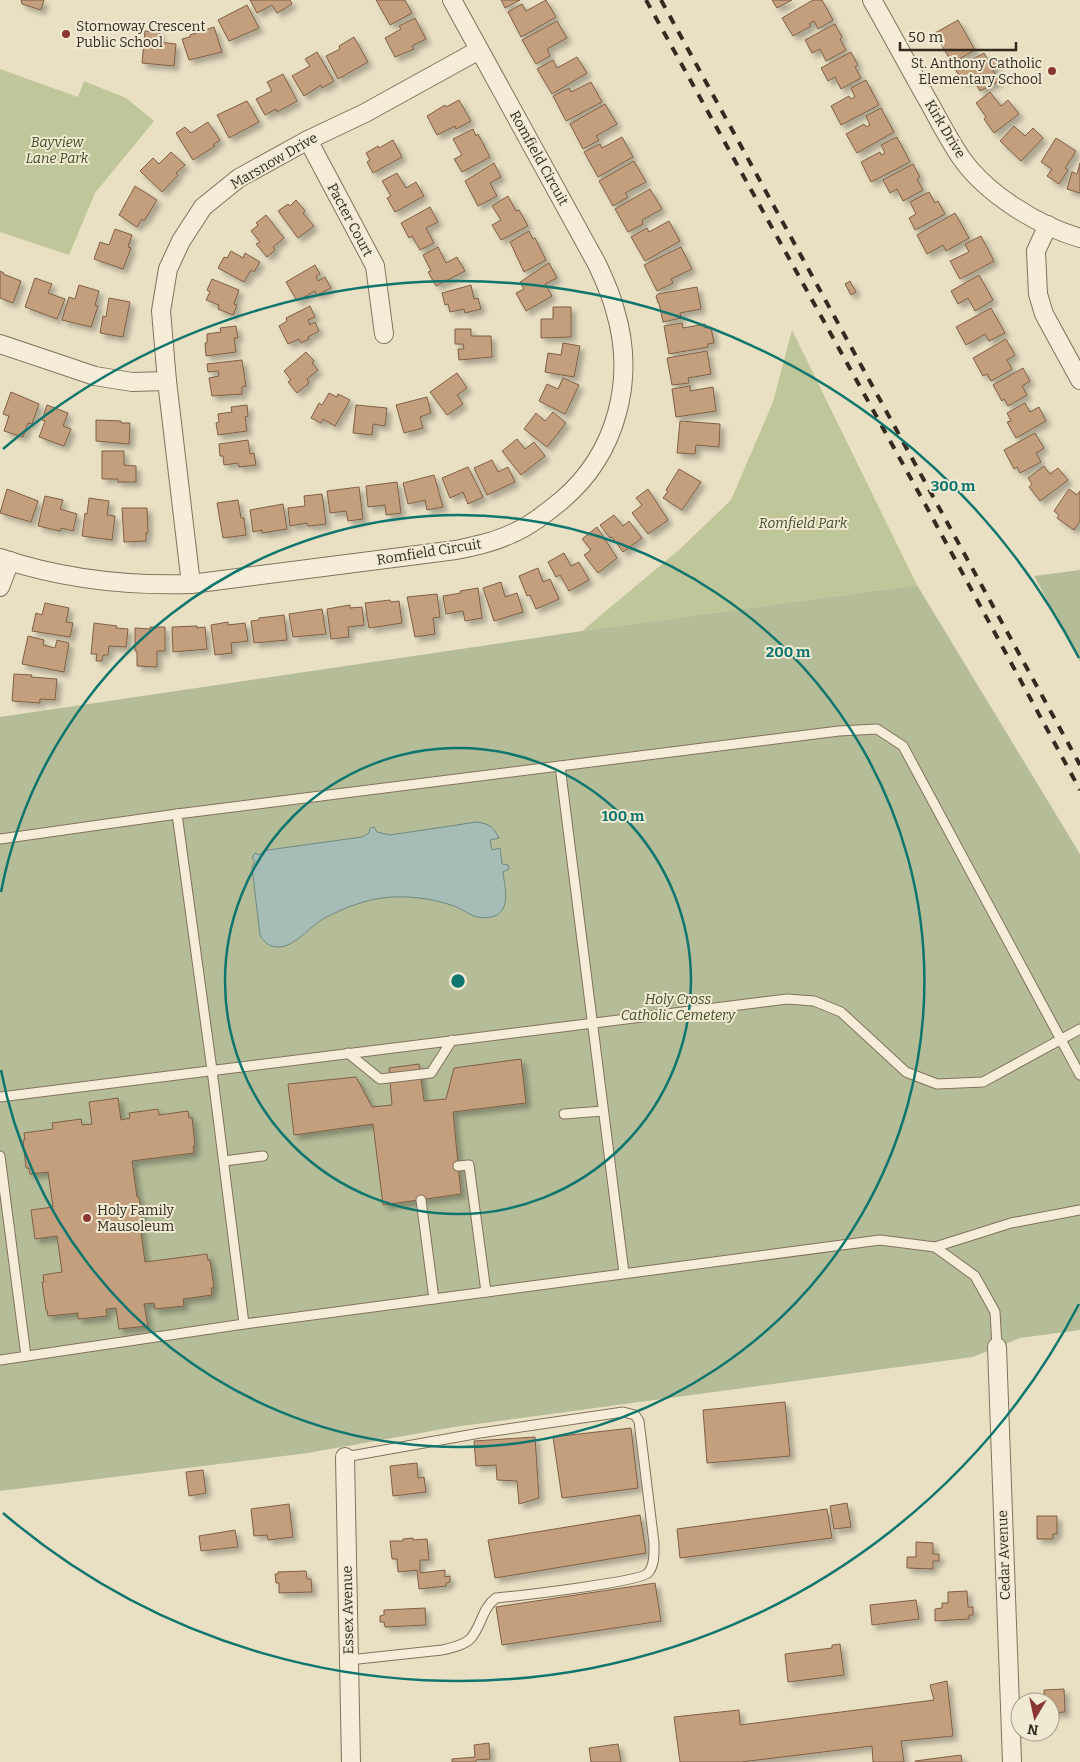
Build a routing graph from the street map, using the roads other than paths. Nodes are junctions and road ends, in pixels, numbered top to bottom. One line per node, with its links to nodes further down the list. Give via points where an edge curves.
1 (452, 0): 3 (street, Romfield Circuit)
2 (875, 2): 5 (street, Kirk Drive, via 963,160 1005,200)
3 (480, 50): 4 (street, Marsnow Drive); 12 (street, Romfield Circuit, via 597,264 616,311 622,353 622,390 614,428 601,454 588,474 553,508 511,534 486,543 456,550)
4 (308, 140): 7 (street, Pacter Court, via 375,266); 10 (street, Marsnow Drive, via 239,178 203,207 180,241 168,269 161,311)
5 (1048, 225): 6 (street, Kirk Drive); 9 (street, via 1036,251 1038,294 1044,314)
6 (1080, 238)
7 (384, 334)
8 (0, 344): 10 (street, via 96,376 132,382)
9 (1080, 380)
10 (167, 381): 12 (street, Marsnow Drive)
11 (5, 559): 12 (street, Romfield Circuit, via 96,581); 13 (street)
12 (191, 584)
13 (0, 587)
14 (560, 766): 15 (lane); 17 (lane); 19 (lane, via 877,729 903,746)
15 (177, 814): 16 (lane); 22 (lane)
16 (0, 839)
17 (592, 1022): 19 (lane, via 787,999 814,1001 841,1012 906,1072 936,1084 983,1082); 20 (lane); 25 (lane)
18 (1080, 1028): 19 (lane)
19 (1060, 1039): 23 (lane)
20 (452, 1040): 21 (lane); 21 (lane, via 431,1073 380,1079)
21 (348, 1053): 22 (lane)
22 (212, 1070): 24 (lane); 29 (lane)
23 (1080, 1075)
24 (0, 1097)
25 (603, 1111): 26 (lane); 34 (lane)
26 (564, 1114)
27 (0, 1156): 39 (lane)
28 (263, 1156): 29 (lane)
29 (224, 1161): 37 (lane)
30 (458, 1166): 35 (lane, via 470,1164)
31 (421, 1200): 36 (lane)
32 (1080, 1210): 33 (lane, via 1011,1223)
33 (935, 1247): 34 (lane, via 880,1240); 38 (lane, via 975,1276 995,1312)
34 (624, 1273): 35 (lane)
35 (486, 1292): 36 (lane)
36 (434, 1299): 37 (lane)
37 (244, 1324): 39 (lane)
38 (997, 1347): 44 (street, Cedar Avenue)
39 (26, 1356): 40 (lane)
40 (0, 1360)
41 (346, 1457): 42 (street, Essex Avenue); 42 (lane, via 623,1412 636,1415 654,1543 654,1562 643,1576 496,1598 489,1604 470,1639 454,1647)
42 (349, 1660): 43 (street, Essex Avenue)
43 (351, 1762)
44 (1012, 1762)

